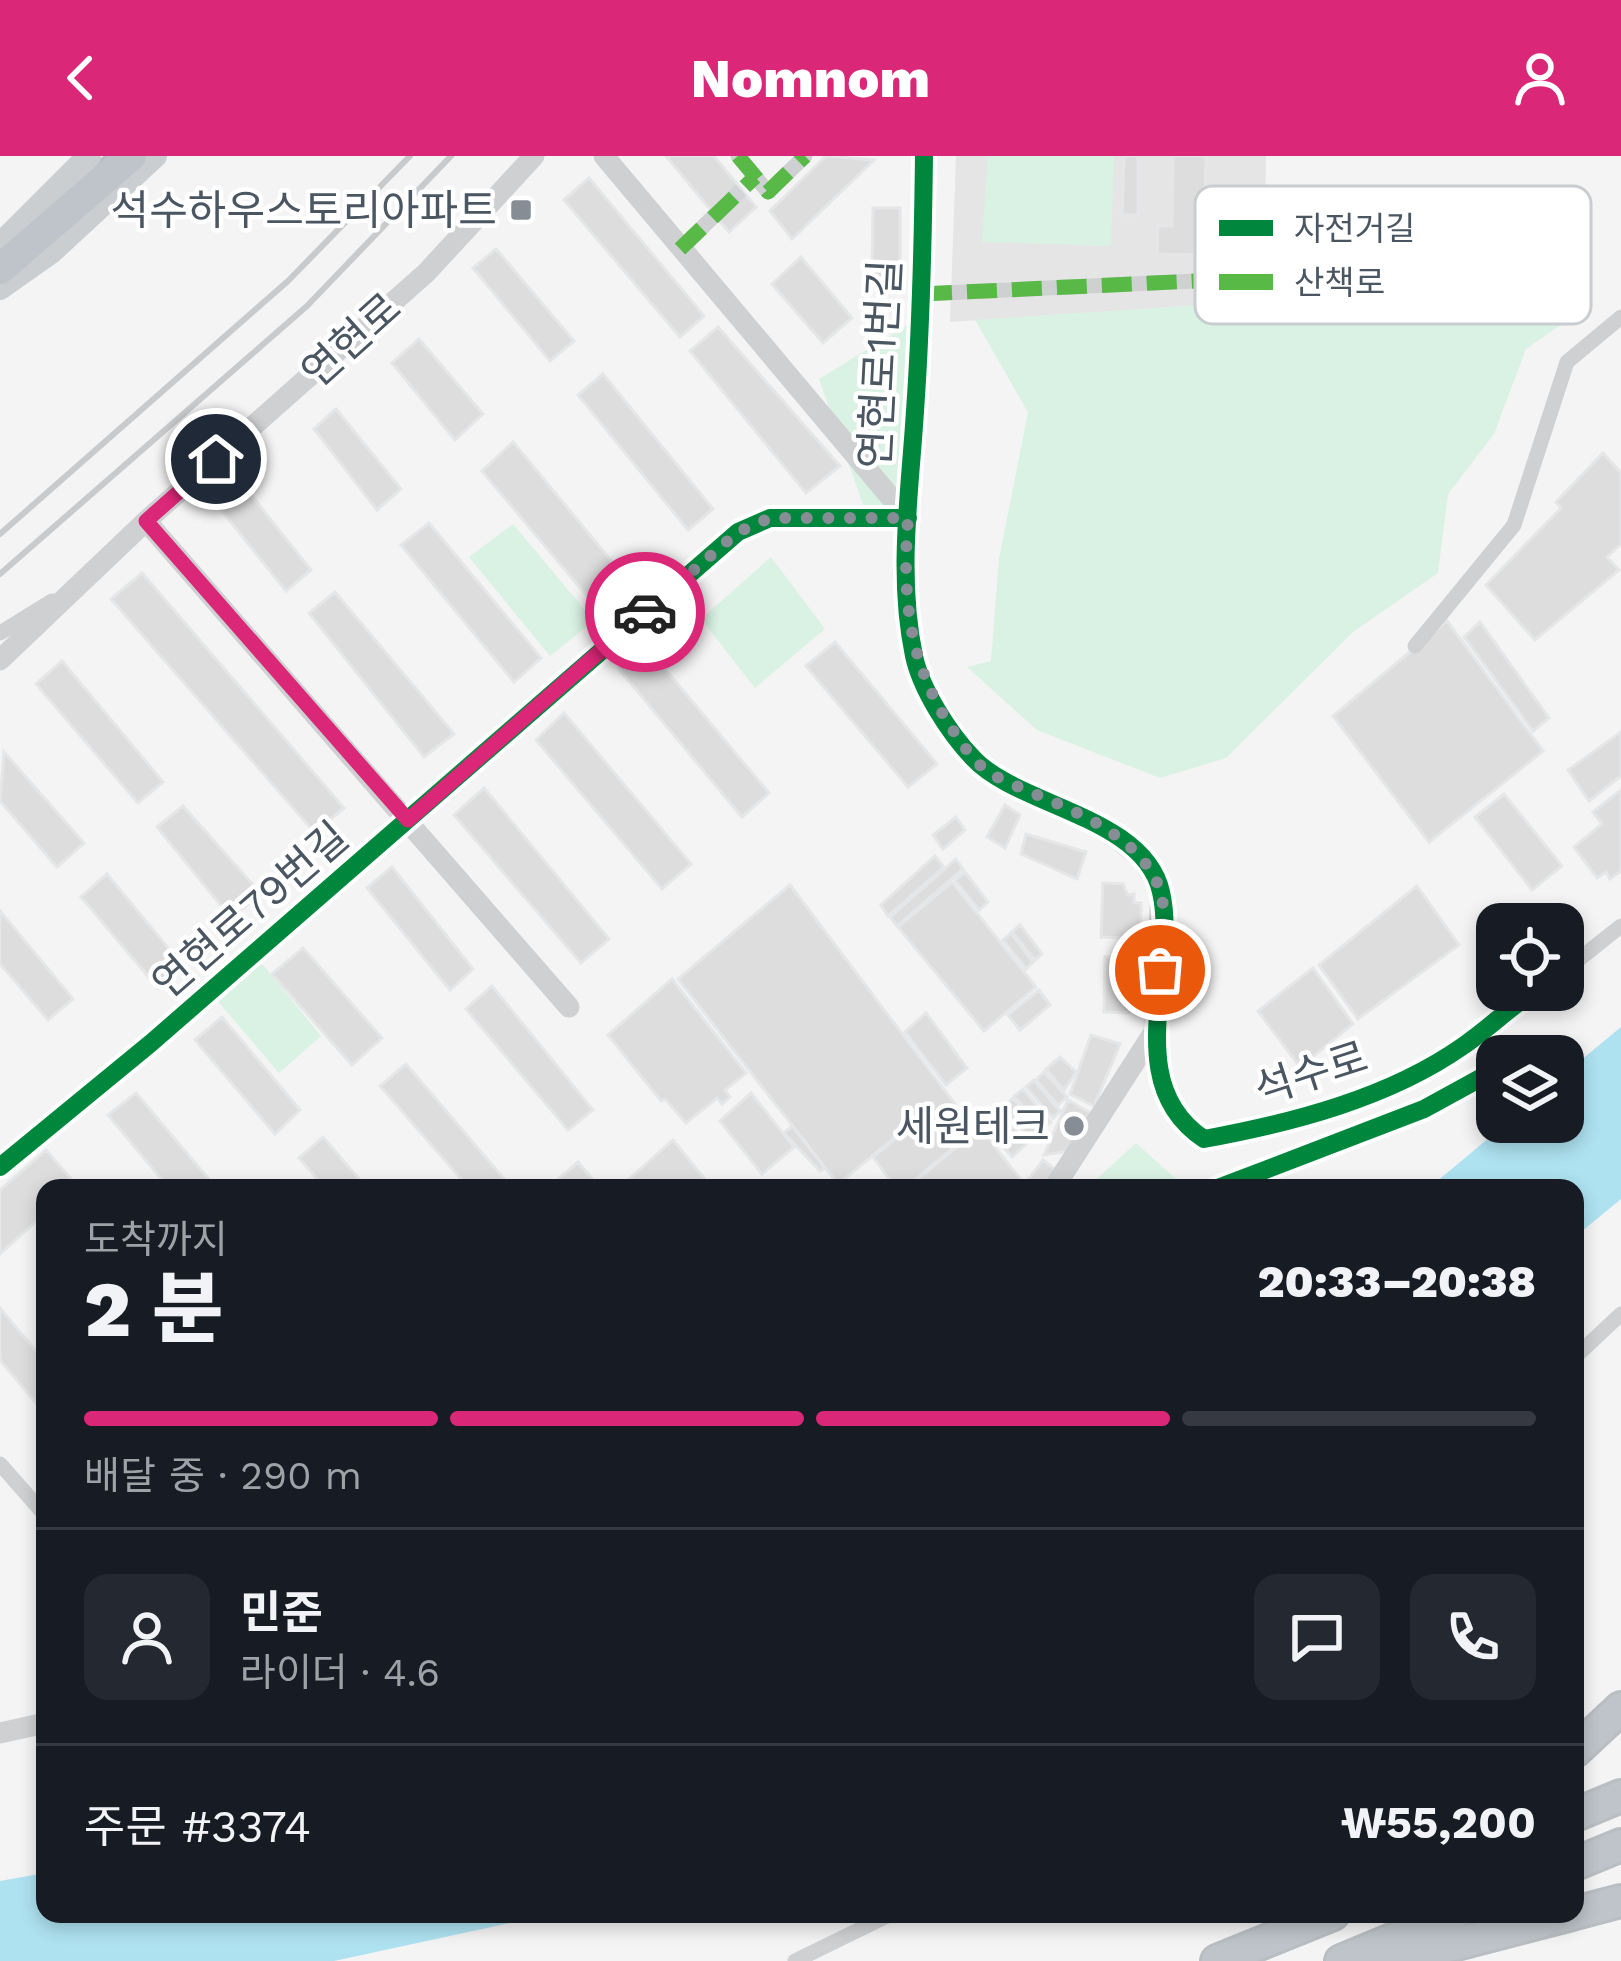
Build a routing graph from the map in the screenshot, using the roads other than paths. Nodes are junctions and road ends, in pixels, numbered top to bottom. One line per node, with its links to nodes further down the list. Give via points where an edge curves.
1 (88, 156): 12 (main road)
2 (131, 156): 14 (highway)
3 (154, 156): 16 (main road, via 52,252)
4 (534, 156): 20 (street, 연현로, via 426,273)
5 (604, 156): 13 (street)
6 (738, 156): 9 (street)
7 (805, 156): 9 (street, via 768,192)
8 (924, 156): 17 (street, 연현로1번길)
9 (755, 177): 10 (street)
10 (741, 190)
11 (715, 215): 13 (street)
12 (0, 245)
13 (680, 250): 19 (street)
14 (0, 268)
15 (1195, 281): 17 (street)
16 (0, 288)
17 (922, 294): 19 (street, 연현로1번길)
18 (1621, 317): 23 (street, via 1567,362 1514,525)
19 (908, 518): 25 (street, 연현로79번길, via 770,518 738,532); 30 (street, 연현로1번길, via 903,575 914,660 971,757 1120,841 1161,890)
20 (146, 521): 21 (street, 연현로); 25 (street)
21 (95, 575): 22 (street); 24 (street, 연현로)
22 (0, 633)
23 (1415, 646)
24 (0, 660)
25 (408, 820): 28 (street); 31 (street, 연현로79번길)
26 (1621, 926): 27 (street)
27 (1584, 955)
28 (569, 1007)
29 (1509, 1011): 30 (street, 석수로, via 1397,1084 1204,1139 1172,1108)
30 (1154, 1032): 32 (street)
31 (0, 1167)
32 (1060, 1179)
33 (1621, 1314): 34 (street)
34 (1584, 1349)
35 (0, 1464): 36 (street)
36 (36, 1505)
37 (1621, 1708): 40 (highway)
38 (36, 1725): 39 (street)
39 (0, 1732)
40 (1584, 1743)
41 (1621, 1796): 42 (highway)
42 (1584, 1811)
43 (1621, 1845): 44 (highway)
44 (1584, 1860)
45 (1621, 1901): 46 (highway)
46 (1584, 1911)
47 (873, 1923): 53 (street)
48 (1285, 1923): 52 (highway)
49 (1311, 1923): 52 (highway)
50 (1432, 1923): 54 (highway)
51 (1539, 1923): 55 (highway)
52 (1222, 1959)
53 (795, 1961)
54 (1341, 1961)
55 (1391, 1961)

